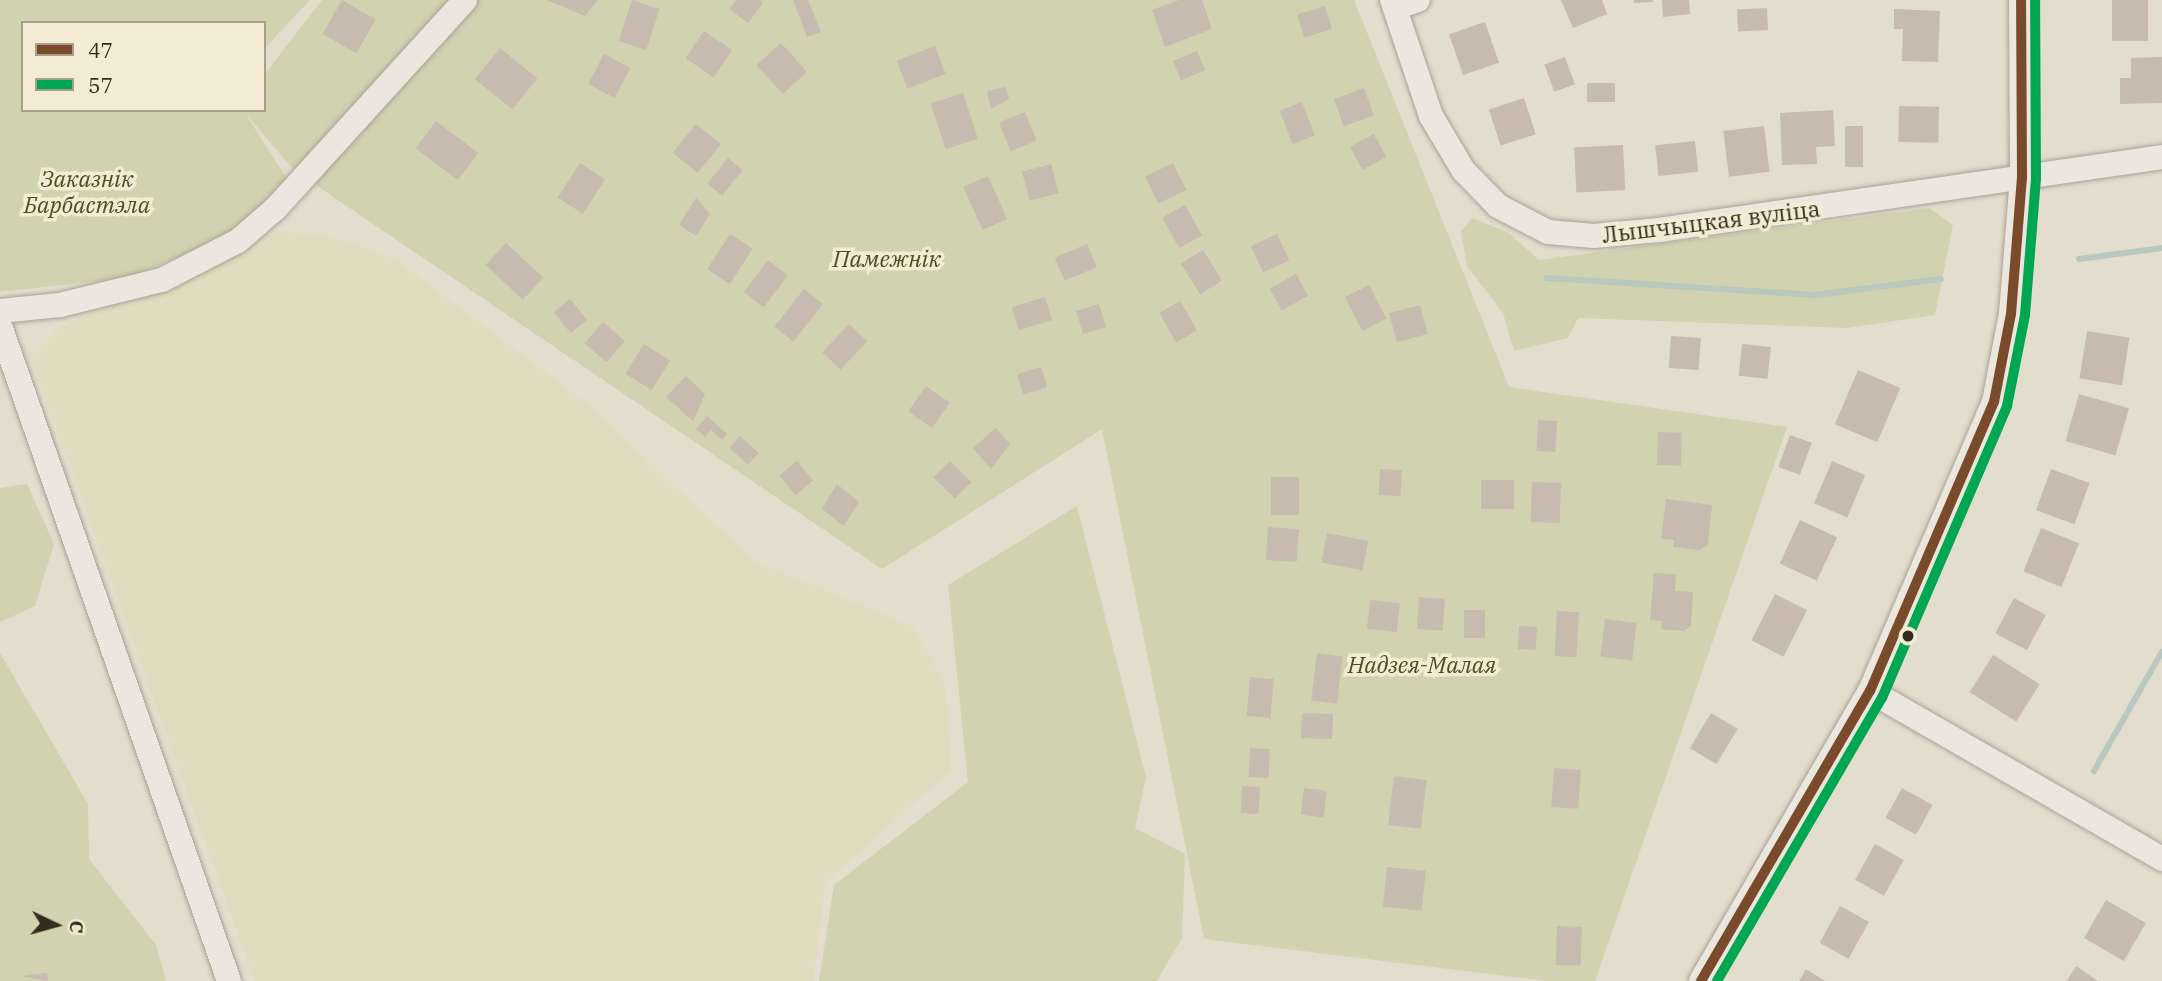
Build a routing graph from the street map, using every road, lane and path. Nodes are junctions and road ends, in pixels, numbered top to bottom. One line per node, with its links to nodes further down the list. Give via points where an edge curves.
1 (465, 0): 7 (street, via 276,208 238,241 162,280 60,305)
2 (1418, 0): 4 (street)
3 (2021, 0): 6 (street)
4 (1393, 4): 6 (street, Лышчыцкая вуліца, via 1431,116 1463,170 1498,206 1548,232 1594,236 1659,230)
5 (2162, 157): 6 (street, Лышчыцкая вуліца)
6 (2022, 177): 9 (street, via 2011,314 1994,402)
7 (0, 311)
8 (0, 326): 11 (street)
9 (1870, 691): 10 (street); 12 (street)
10 (2162, 859)
11 (229, 981)
12 (1701, 981)

